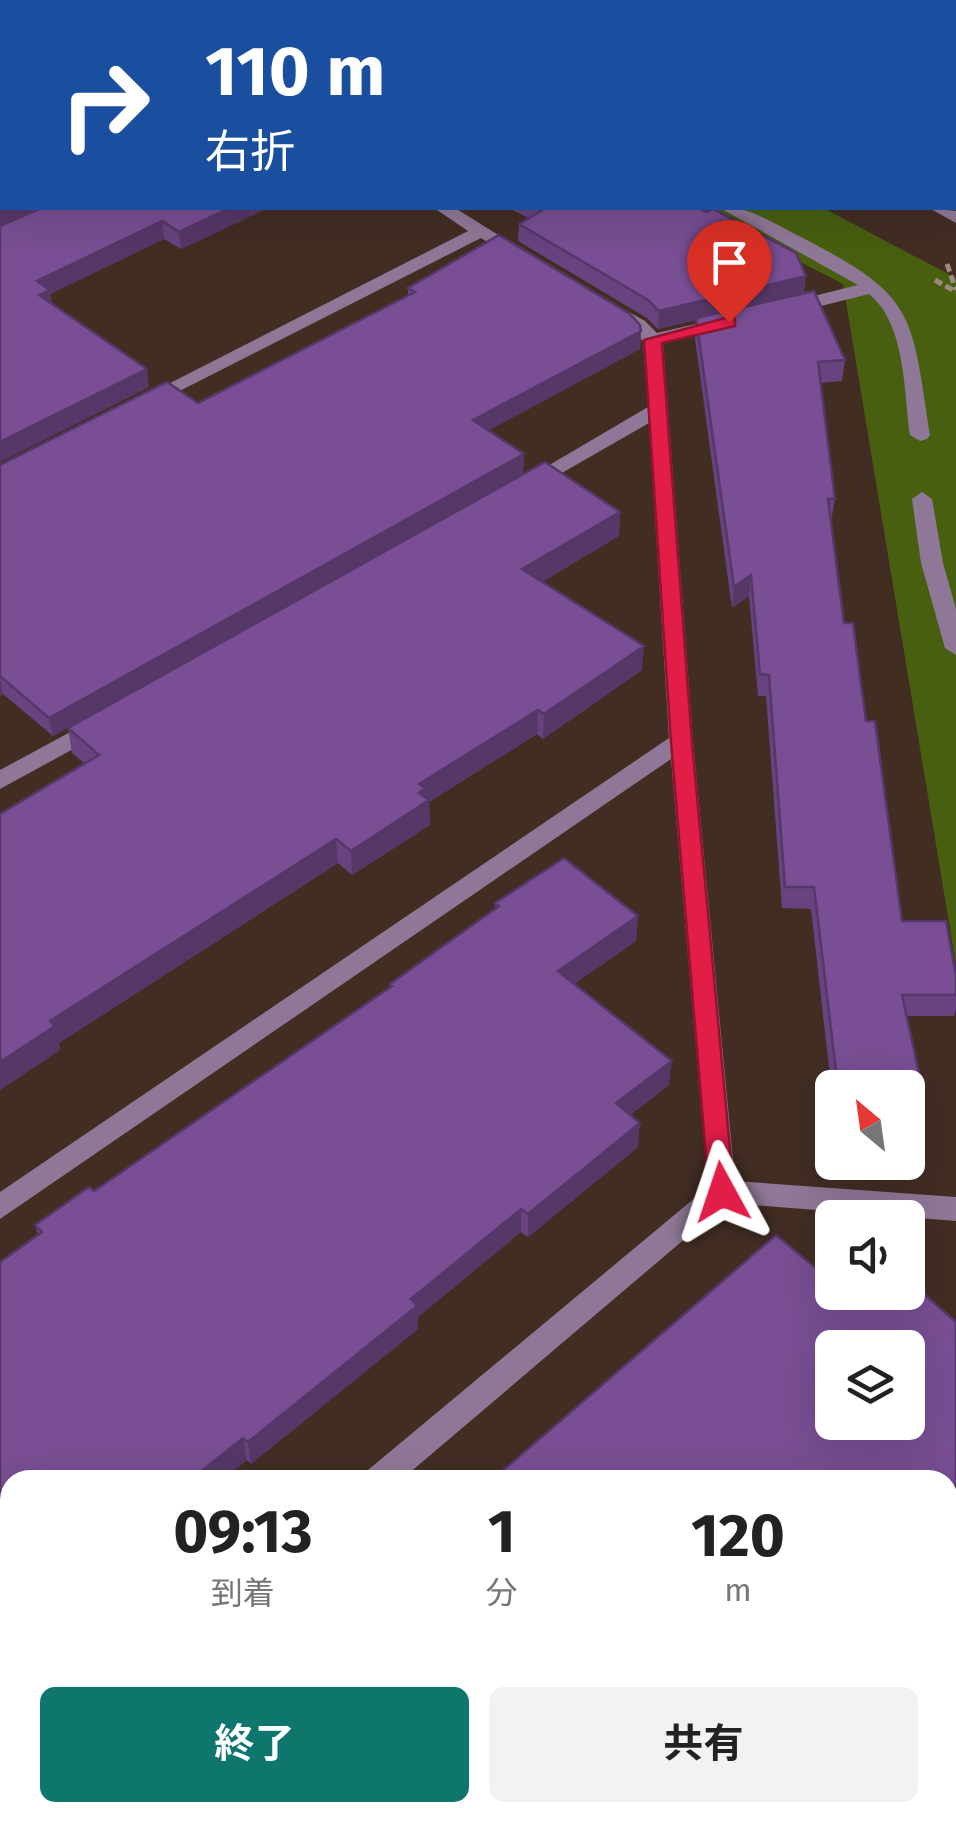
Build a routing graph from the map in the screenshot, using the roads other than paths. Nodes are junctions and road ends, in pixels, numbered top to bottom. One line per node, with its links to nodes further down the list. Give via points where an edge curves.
1 (446, 210): 3 (street)
2 (733, 210): 5 (street)
3 (481, 231): 4 (street); 9 (street)
4 (544, 269)
5 (872, 288): 7 (street); 10 (street, via 891,304 906,347)
6 (591, 297): 7 (street)
7 (653, 340): 8 (street)
8 (656, 411): 11 (street); 15 (street)
9 (125, 412)
10 (920, 434)
11 (500, 499)
12 (922, 499): 13 (street)
13 (956, 648)
14 (121, 713): 16 (street)
15 (681, 742): 17 (street); 18 (street)
16 (0, 781)
17 (722, 1192): 19 (street); 20 (street)
18 (0, 1207)
19 (956, 1209)
20 (391, 1470)

